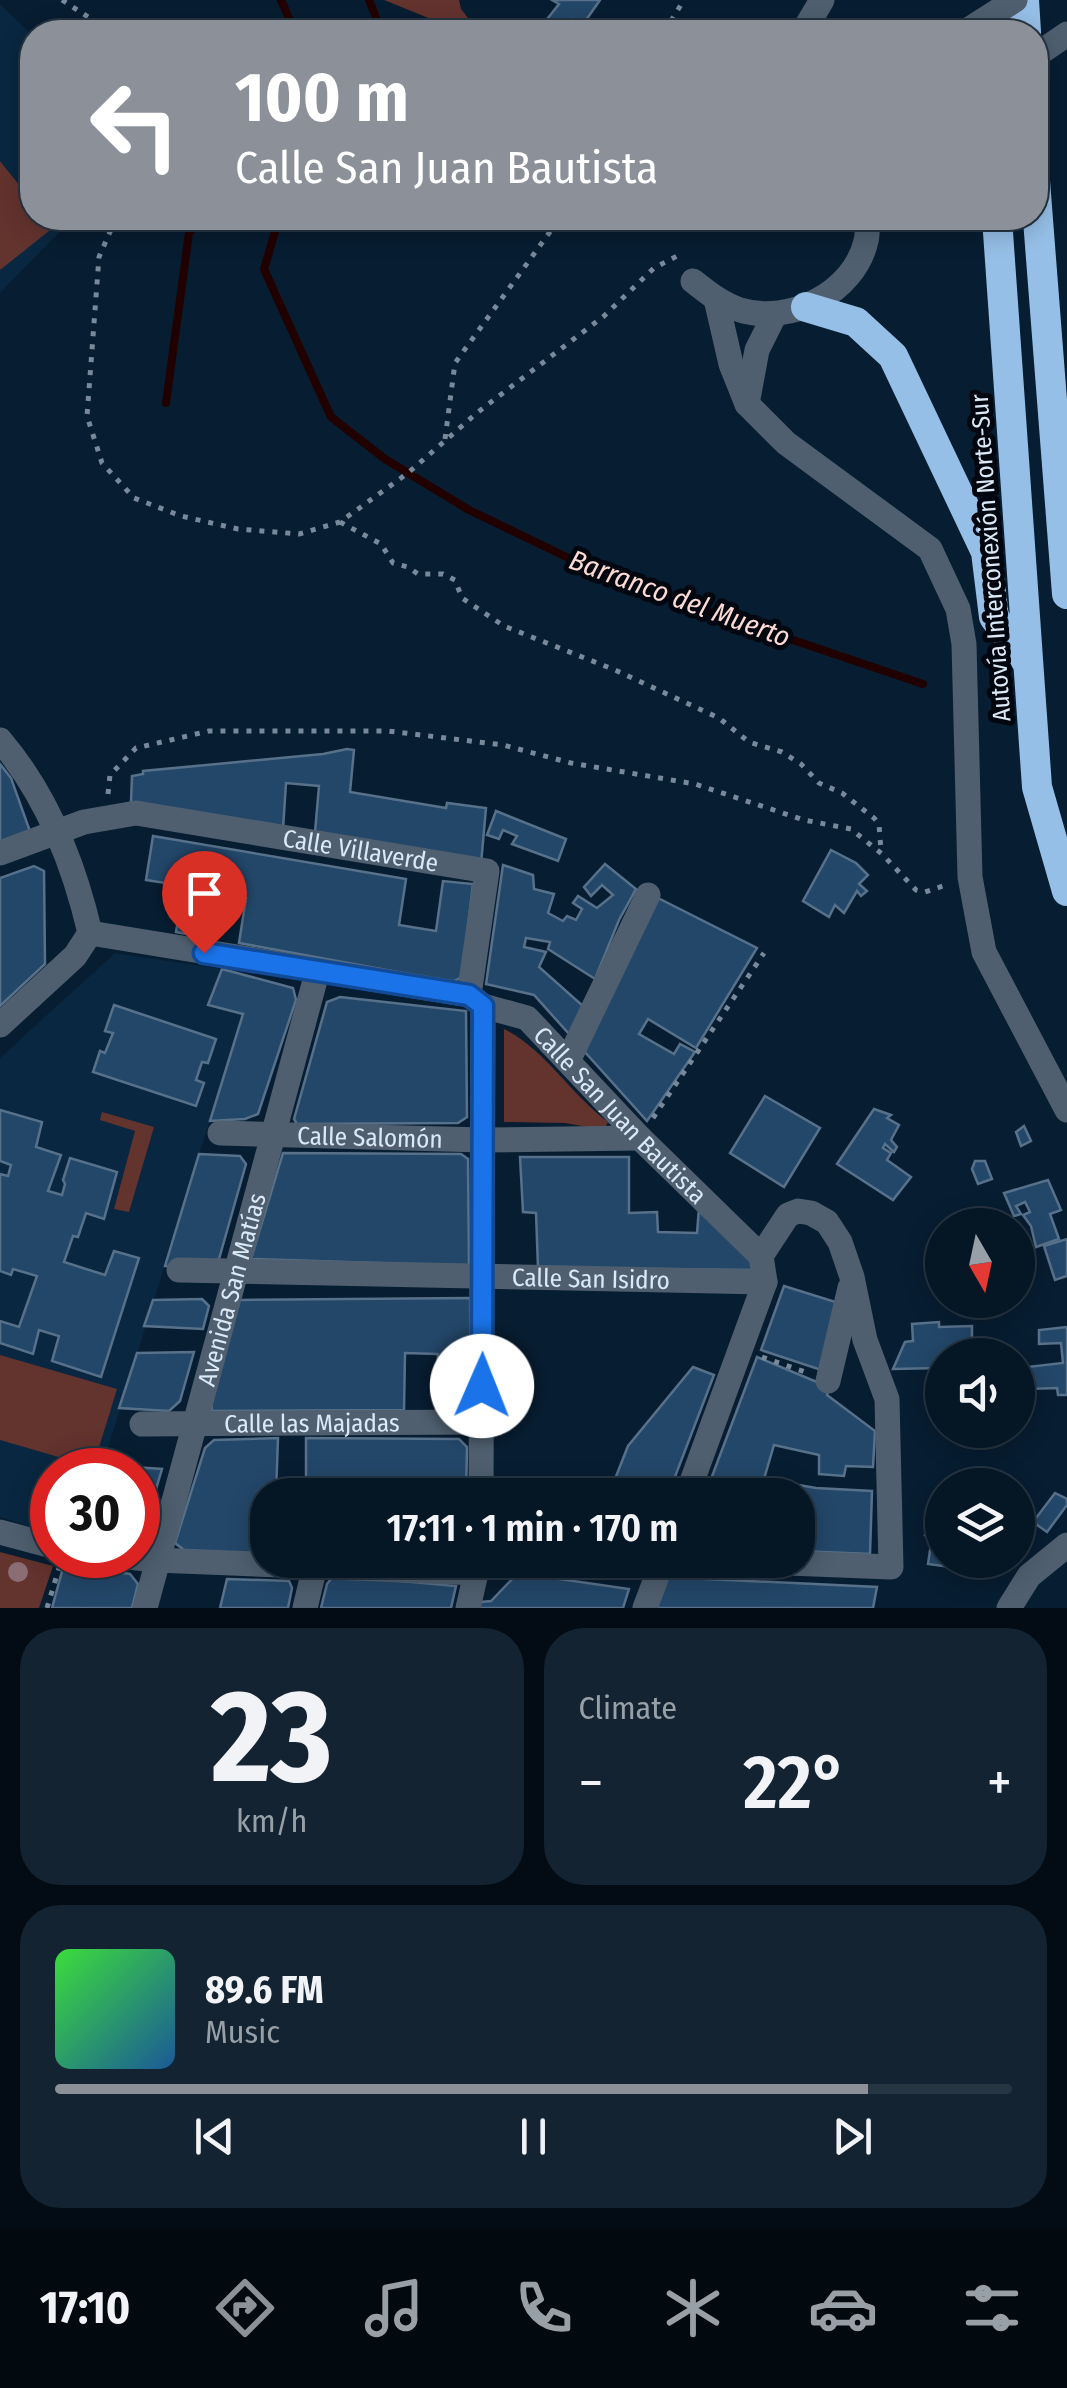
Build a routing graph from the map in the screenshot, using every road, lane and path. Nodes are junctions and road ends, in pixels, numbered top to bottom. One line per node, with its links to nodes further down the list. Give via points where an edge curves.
1 (62, 0): 3 (path)
2 (1015, 0): 4 (street, bridge)
3 (93, 20)
4 (984, 20)
5 (111, 230): 19 (path, via 99,257 87,416 102,463 134,498 181,516 299,534)
6 (551, 230): 18 (path, via 456,364)
7 (866, 230): 15 (street, via 853,270)
8 (998, 230): 21 (highway, Autovía Interconexión Norte-Sur)
9 (1037, 230): 10 (highway)
10 (1038, 242): 13 (highway); 20 (highway)
11 (677, 256): 18 (path, via 654,268)
12 (694, 280): 14 (street)
13 (1067, 280)
14 (716, 299): 16 (street); 17 (street, via 730,364)
15 (806, 307): 16 (street); 21 (highway, via 856,322 892,356 986,552 994,617)
16 (775, 314): 17 (street, via 757,350)
17 (748, 404): 27 (street, via 786,443 930,549 958,610 964,644)
18 (445, 442): 19 (path)
19 (340, 522): 25 (path, via 380,544 393,563 455,580 462,598 504,626 782,752 874,818)
20 (1067, 594)
21 (1026, 662): 28 (highway, Autovía Interconexión Norte-Sur, via 1037,786)
22 (0, 740): 24 (street, via 25,770)
23 (106, 816): 24 (street, Calle Villaverde); 25 (path, via 110,775 136,748 209,731 388,731 503,745 695,784 852,829); 33 (street, Calle Villaverde, via 136,814 486,871)
24 (57, 834): 26 (street, Calle Villaverde); 30 (street)
25 (880, 853): 27 (path, via 916,890)
26 (0, 854)
27 (970, 877): 36 (street, via 984,952)
28 (1067, 891)
29 (648, 895): 35 (street)
30 (90, 934): 32 (street, Calle San Juan Bautista); 34 (street, via 76,956)
31 (764, 953): 39 (path)
32 (317, 973): 33 (street, Calle San Juan Bautista); 38 (street, Avenida San Matías)
33 (476, 1001): 35 (street, Calle San Juan Bautista, via 527,1018); 40 (street)
34 (0, 1025)
35 (568, 1061): 39 (street, Calle San Juan Bautista)
36 (1067, 1110)
37 (220, 1134): 38 (street, Calle Salomón)
38 (272, 1136): 40 (street, Calle Salomón); 43 (street, Avenida San Matías)
39 (640, 1138): 40 (street, Calle Salomón); 41 (street, Calle San Juan Bautista)
40 (483, 1140): 44 (street)
41 (763, 1269): 44 (street, Calle San Isidro); 45 (street, via 788,1216 811,1212 840,1242); 46 (street)
42 (179, 1270): 43 (street, Calle San Isidro)
43 (235, 1272): 44 (street, Calle San Isidro); 49 (street, Avenida San Matías)
44 (483, 1276): 48 (street)
45 (852, 1277): 47 (street); 59 (street, via 865,1340 888,1399 891,1567)
46 (740, 1349): 47 (path); 52 (street)
47 (828, 1381)
48 (481, 1422): 49 (street, Calle las Majadas); 51 (street)
49 (194, 1423): 50 (street, Calle las Majadas); 56 (street, Avenida San Matías)
50 (142, 1424)
51 (481, 1478)
52 (693, 1478)
53 (0, 1532): 54 (street)
54 (30, 1540)
55 (1067, 1545): 70 (street, via 1029,1576)
56 (160, 1546)
57 (160, 1560): 58 (street)
58 (250, 1564)
59 (815, 1564)
60 (56, 1578): 65 (path)
61 (152, 1578): 66 (street, Avenida San Matías)
62 (312, 1578): 67 (street)
63 (475, 1578): 68 (street)
64 (656, 1578): 69 (street)
65 (47, 1608)
66 (145, 1608)
67 (305, 1608)
68 (468, 1608)
69 (645, 1608)
70 (1009, 1608)

